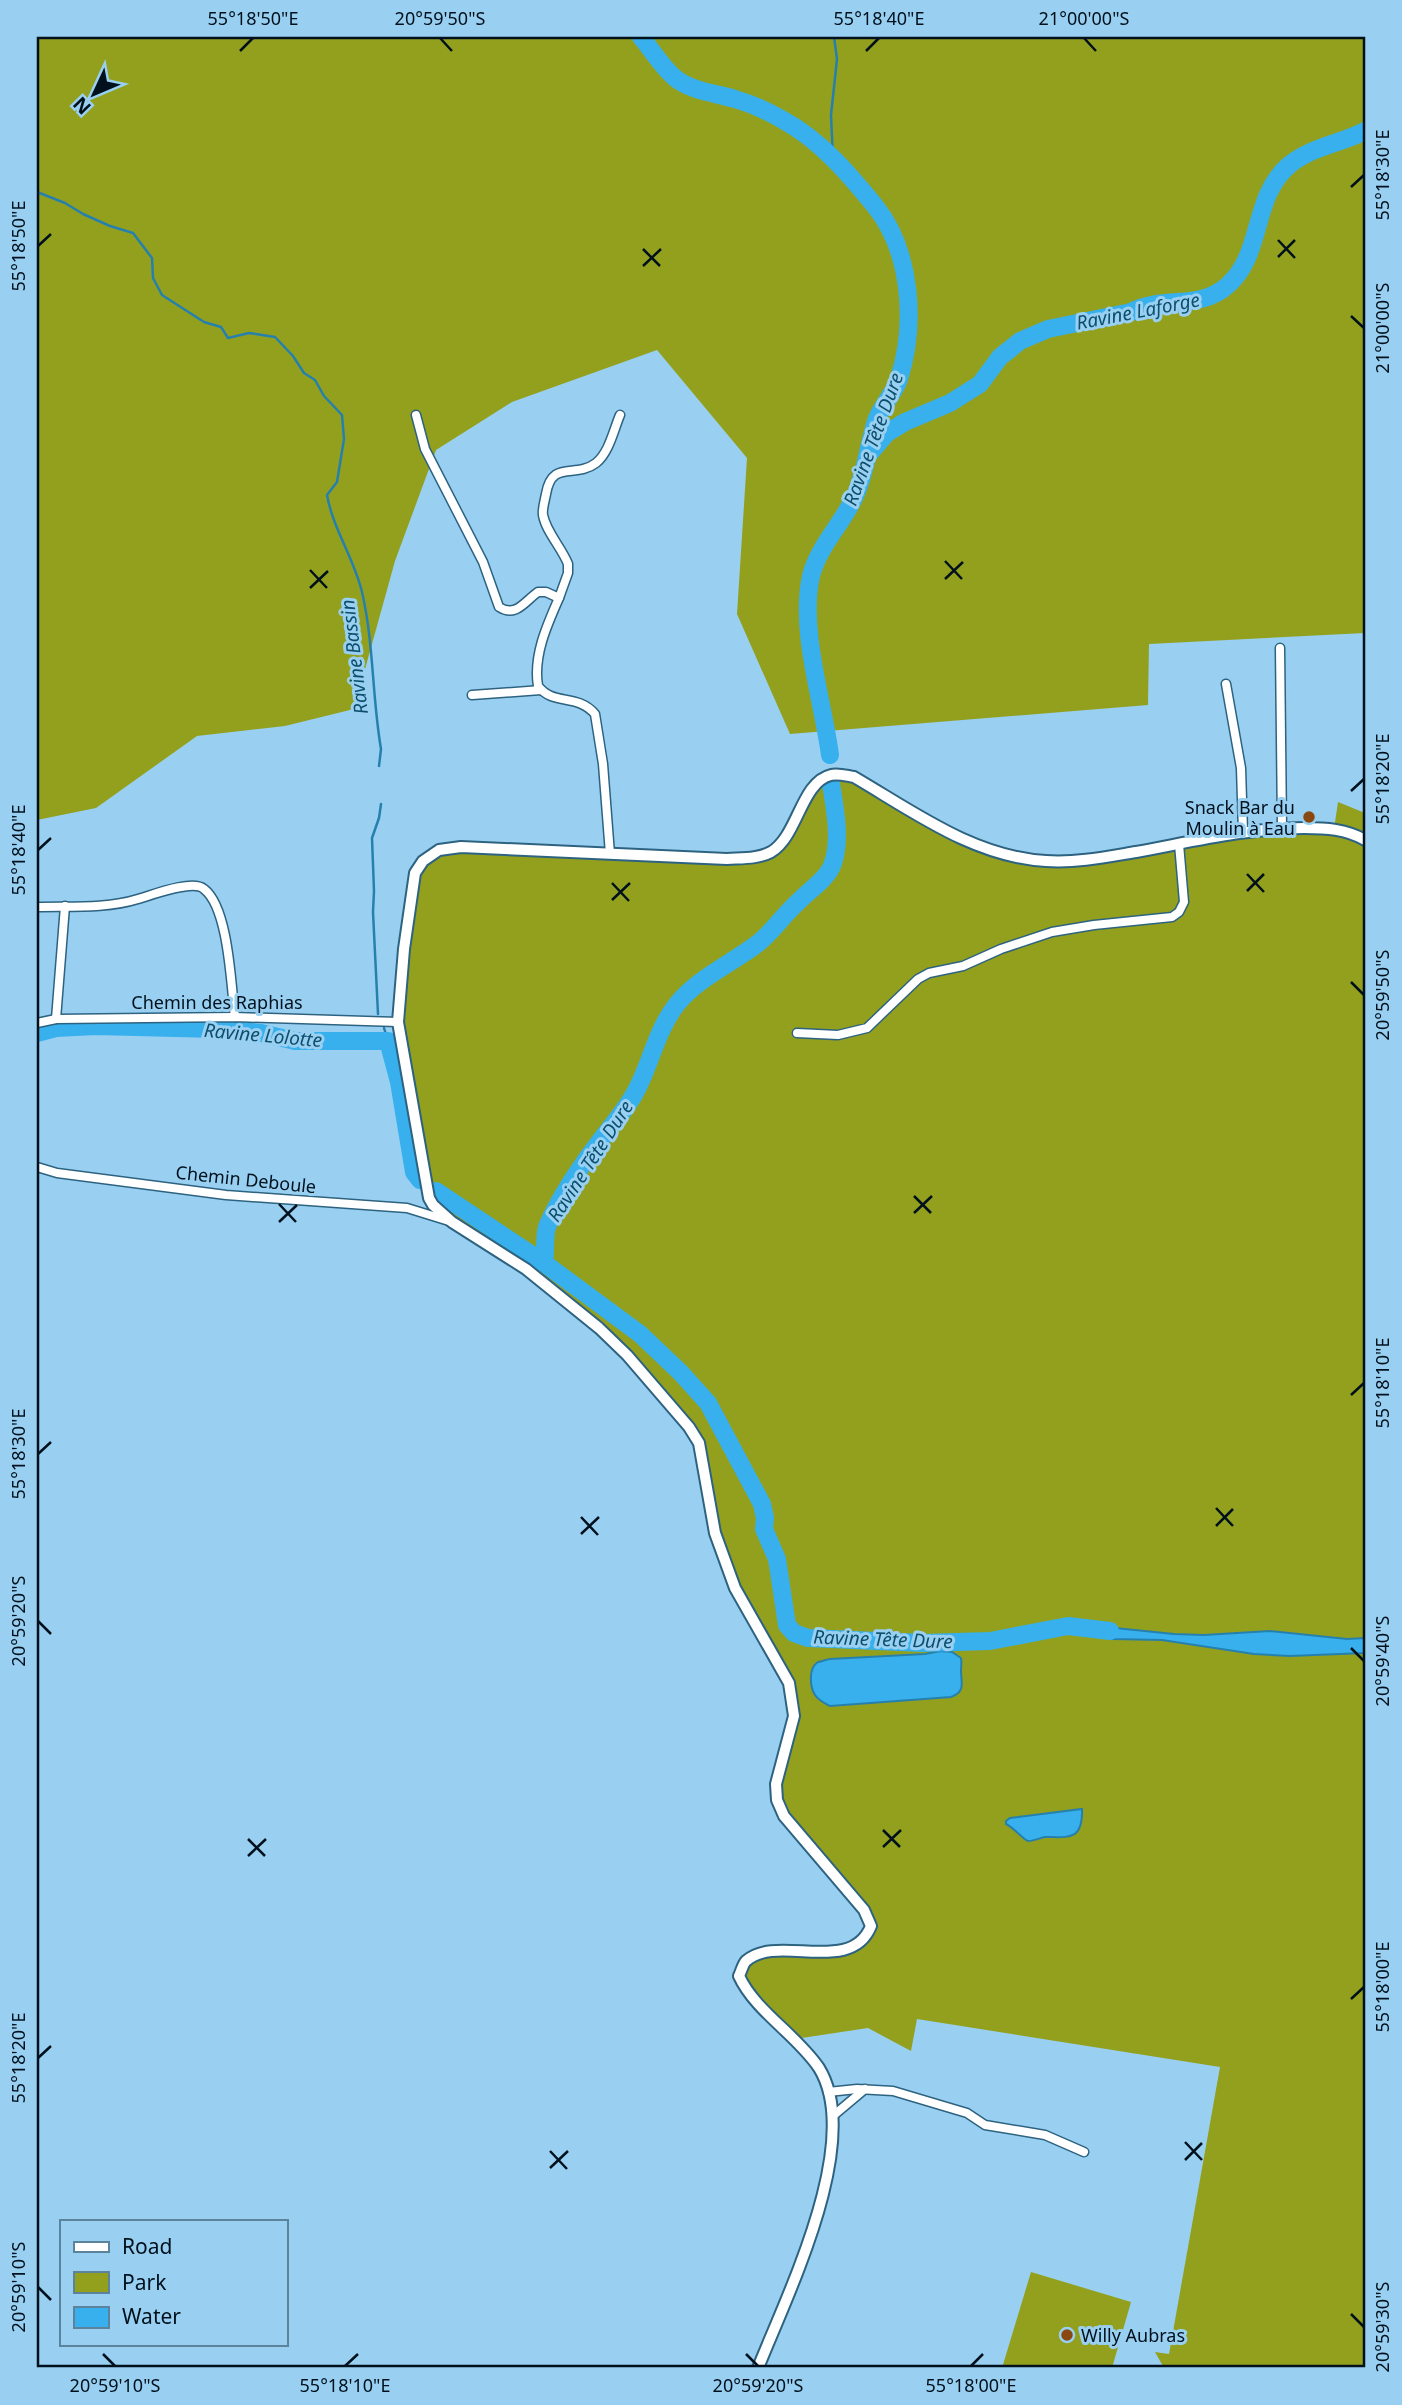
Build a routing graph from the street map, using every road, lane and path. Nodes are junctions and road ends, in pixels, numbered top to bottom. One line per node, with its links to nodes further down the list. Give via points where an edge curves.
1 (416, 415): 3 (street, via 425,449 483,562 499,607 519,609 538,592)
2 (621, 415): 3 (street, via 597,462 561,472 548,481 542,513 568,564)
3 (559, 598): 6 (street, via 537,663)
4 (1280, 648): 8 (street)
5 (1226, 684): 9 (street, via 1241,768)
6 (541, 690): 7 (street); 12 (street, via 581,702 595,714)
7 (472, 695)
8 (1282, 828): 9 (street); 10 (street, via 1335,829)
9 (1243, 832): 11 (street)
10 (1365, 840)
11 (1179, 844): 12 (street, via 1089,860 1045,861 1004,854 950,835 854,777 838,774 811,790 785,841 762,856); 19 (street, via 1184,902 1172,917 1052,932 963,966 929,973 867,1028 852,1034)
12 (610, 854): 17 (street, via 461,847 439,850 424,861 415,873)
13 (37, 906): 14 (street)
14 (65, 906): 15 (street, via 134,901 197,885 204,888 225,932); 16 (street)
15 (235, 1017): 16 (street, Chemin des Raphias); 17 (street, Chemin des Raphias)
16 (56, 1019): 18 (street, Chemin des Raphias)
17 (398, 1022): 21 (street, via 426,1189 433,1205)
18 (37, 1023)
19 (797, 1033)
20 (37, 1167): 21 (street, Chemin Deboule, via 226,1195 407,1208)
21 (452, 1222): 23 (street, via 556,1292 627,1355 699,1443 715,1533 735,1588 789,1683 794,1716 776,1784 777,1800 784,1816 864,1910 870,1926 866,1937 836,1951 764,1952 746,1962 739,1976 744,1988 810,2056)
22 (865, 2089): 23 (street); 24 (street); 25 (street, via 893,2091 967,2113 985,2125 1045,2135)
23 (828, 2092): 24 (street)
24 (834, 2115): 26 (street, via 825,2188)
25 (1084, 2152)
26 (758, 2368)

